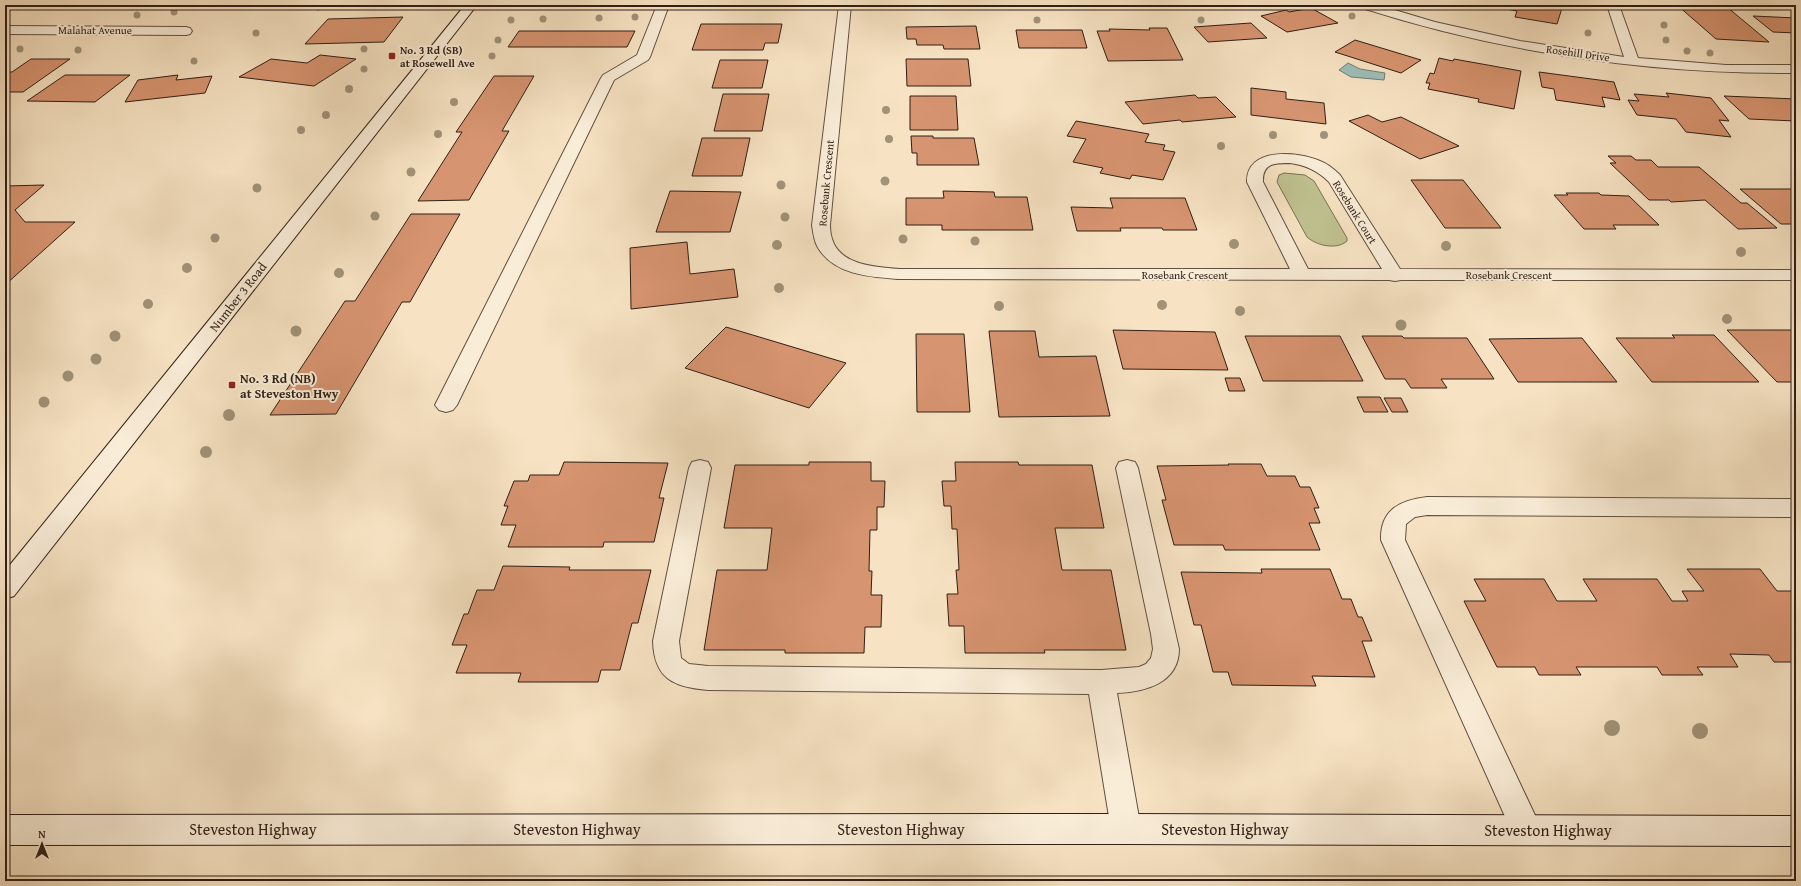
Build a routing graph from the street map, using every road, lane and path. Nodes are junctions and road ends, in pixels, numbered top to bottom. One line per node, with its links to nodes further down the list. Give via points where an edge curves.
1 (471, 5): 17 (street, Number 3 Road)
2 (663, 5): 13 (street, via 643,57 608,78)
3 (845, 5): 10 (street, Rosebank Crescent, via 821,225 826,245 842,263 865,271 899,274)
4 (1366, 5): 8 (street, Rosehill Drive, via 1452,30 1536,47)
5 (1613, 5): 8 (street)
6 (5, 30): 7 (street, Malahat Avenue)
7 (186, 31)
8 (1632, 61): 9 (street, Rosehill Drive, via 1726,69)
9 (1796, 69)
10 (1302, 275): 12 (street, Rosebank Crescent); 12 (street, Rosebank Court, via 1255,182 1254,173 1257,167 1270,160 1299,160 1326,170 1340,187)
11 (1796, 275): 12 (street, Rosebank Crescent)
12 (1395, 276)
13 (446, 405)
14 (700, 468): 18 (street, via 666,641 666,654 670,666 681,674 708,678)
15 (1126, 468): 18 (street, via 1161,621 1166,657 1161,668 1148,676 1133,681)
16 (1796, 508): 21 (street, via 1427,506 1414,507 1395,521 1392,530 1393,540)
17 (5, 590)
18 (1101, 682): 19 (street)
19 (1126, 829): 20 (street, Steveston Highway); 21 (street, Steveston Highway)
20 (5, 830)
21 (1527, 830): 22 (street, Steveston Highway)
22 (1796, 831)

